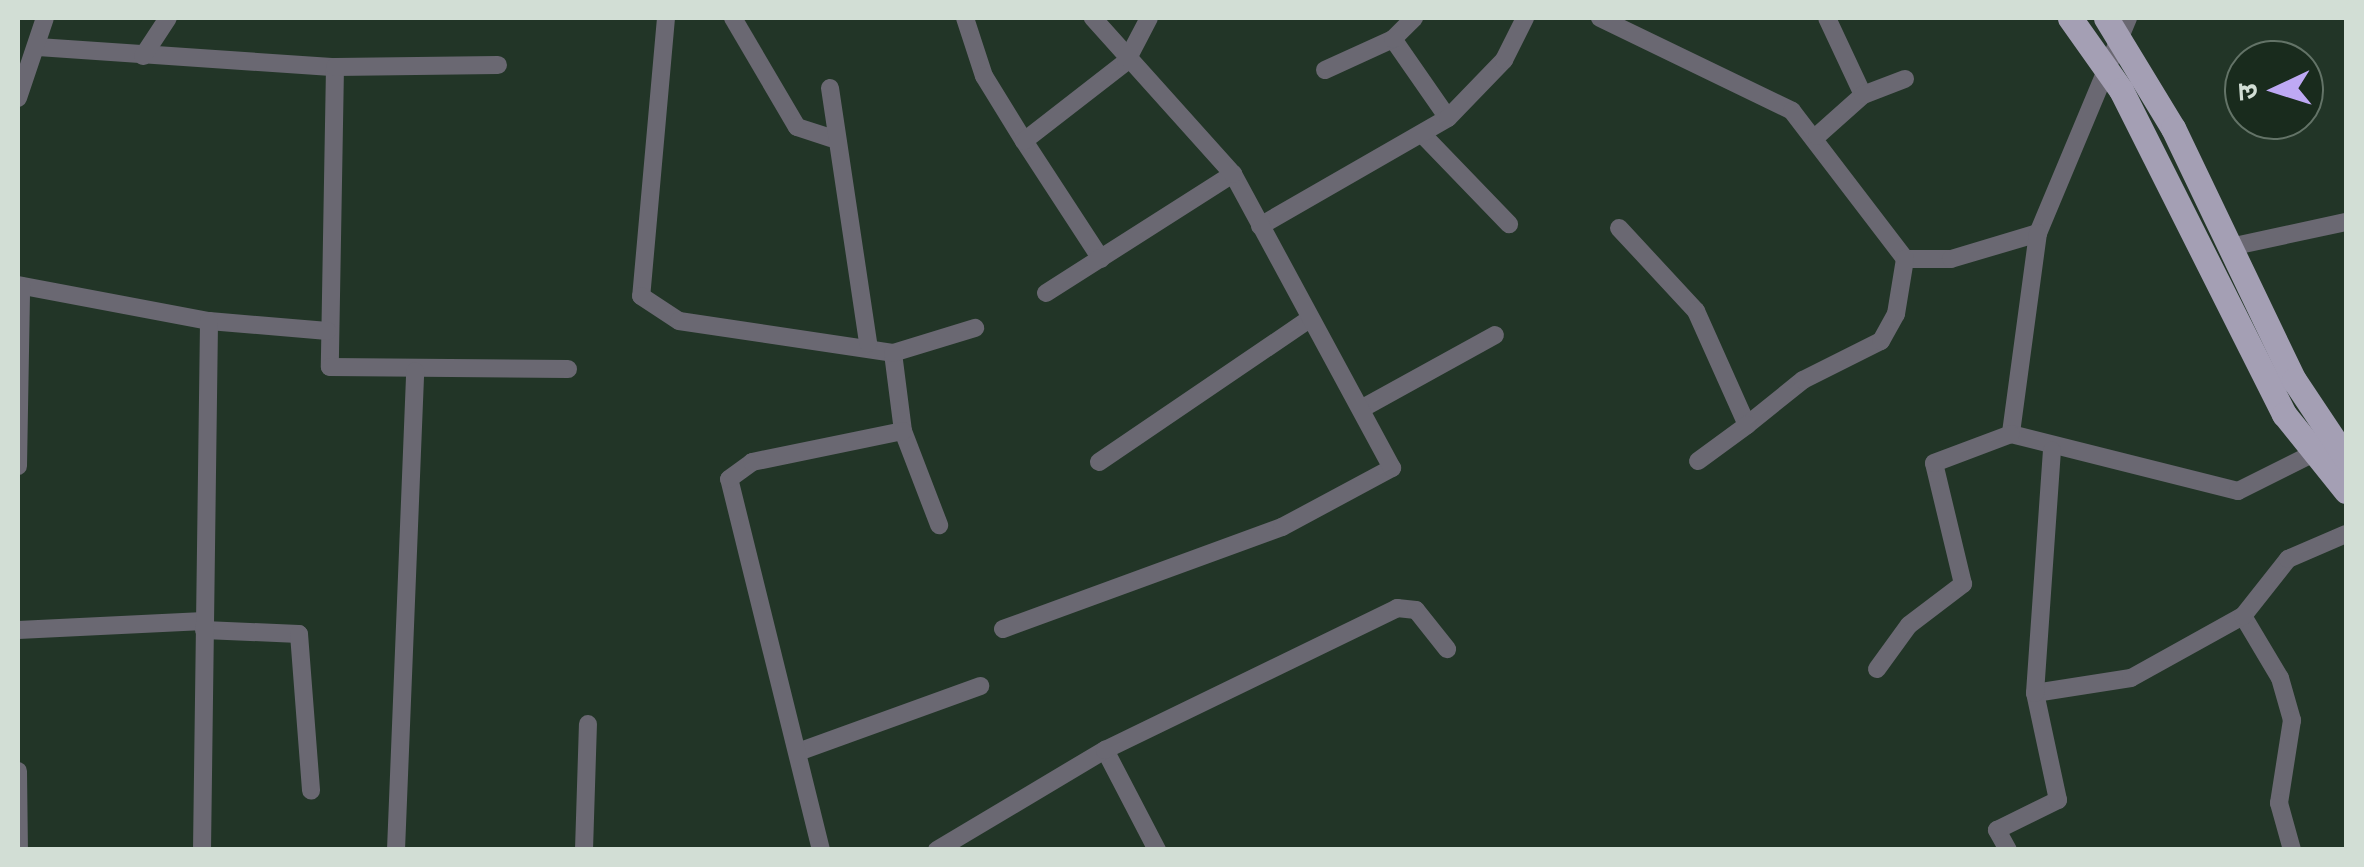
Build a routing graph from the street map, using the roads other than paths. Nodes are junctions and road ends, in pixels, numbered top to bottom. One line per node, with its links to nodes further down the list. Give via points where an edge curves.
1 (168, 18): 16 (street)
2 (666, 18): 48 (street, via 646,304 679,321)
3 (733, 18): 30 (street, via 797,128)
4 (965, 18): 31 (street, via 984,76)
5 (1093, 18): 17 (street)
6 (1149, 18): 17 (street)
7 (1414, 18): 14 (street)
8 (1526, 18): 27 (street, via 1504,60)
9 (1600, 18): 29 (street, via 1792,111)
10 (1826, 18): 25 (street)
11 (2070, 18): 22 (main road)
12 (40, 19): 15 (street)
13 (2118, 24): 22 (street); 38 (main road)
14 (1393, 39): 21 (street); 27 (street)
15 (38, 48): 16 (street); 20 (street)
16 (143, 56): 19 (street)
17 (1126, 62): 31 (street); 32 (street)
18 (498, 64): 19 (street)
19 (335, 68): 46 (street)
20 (23, 69): 26 (street)
21 (1325, 70)
22 (2107, 70): 37 (street); 57 (main road, via 2284,414)
23 (1905, 79): 25 (street)
24 (830, 88): 30 (street)
25 (1863, 95): 29 (street)
26 (18, 98)
27 (1448, 118): 28 (street)
28 (1423, 136): 34 (street); 35 (street)
29 (1817, 136): 40 (street)
30 (831, 138): 48 (street, via 854,219)
31 (1024, 141): 39 (street)
32 (1233, 174): 35 (street); 39 (street)
33 (2346, 222): 38 (street)
34 (1509, 224)
35 (1260, 226): 43 (street)
36 (1620, 228): 53 (street, via 1696,310)
37 (2038, 233): 40 (street, via 1951,259); 55 (street)
38 (2230, 246): 58 (main road, via 2294,380)
39 (1100, 258): 42 (street)
40 (1905, 259): 53 (street, via 1896,314 1880,341 1803,380)
41 (19, 285): 44 (street); 61 (street)
42 (1046, 293)
43 (1308, 320): 52 (street); 60 (street)
44 (208, 321): 46 (street); 66 (street)
45 (975, 328): 49 (street)
46 (328, 331): 51 (street, via 330,367)
47 (1496, 335): 52 (street)
48 (868, 342): 49 (street)
49 (893, 353): 54 (street)
50 (568, 368): 51 (street)
51 (415, 370): 80 (street)
52 (1361, 409): 67 (street, via 1390,451 1386,475 1282,527)
53 (1747, 426): 59 (street)
54 (904, 431): 63 (street); 75 (street, via 752,462 729,479)
55 (2011, 434): 56 (street); 70 (street, via 1934,463 1963,584 1909,626)
56 (2052, 451): 57 (street, via 2238,491); 72 (street)
57 (2314, 454): 62 (main road)
58 (2346, 458)
59 (1698, 461)
60 (1099, 462)
61 (18, 466)
62 (2346, 491)
63 (939, 525)
64 (2346, 534): 65 (street, via 2281,564)
65 (2243, 616): 72 (street, via 2132,678); 86 (street, via 2287,696 2292,736 2280,803)
66 (204, 625): 68 (street); 77 (street, via 299,634); 79 (street)
67 (1003, 628)
68 (18, 630)
69 (1447, 649): 74 (street, via 1416,610 1397,608)
70 (1878, 669)
71 (980, 686): 75 (street)
72 (2035, 693): 85 (street, via 2058,800 1997,830)
73 (588, 724): 81 (street)
74 (1105, 750): 83 (street); 84 (street)
75 (798, 752): 82 (street)
76 (18, 771): 78 (street)
77 (312, 791)
78 (19, 850)
79 (202, 850)
80 (396, 850)
81 (584, 850)
82 (820, 850)
83 (937, 850)
84 (1157, 850)
85 (2008, 850)
86 (2292, 850)

